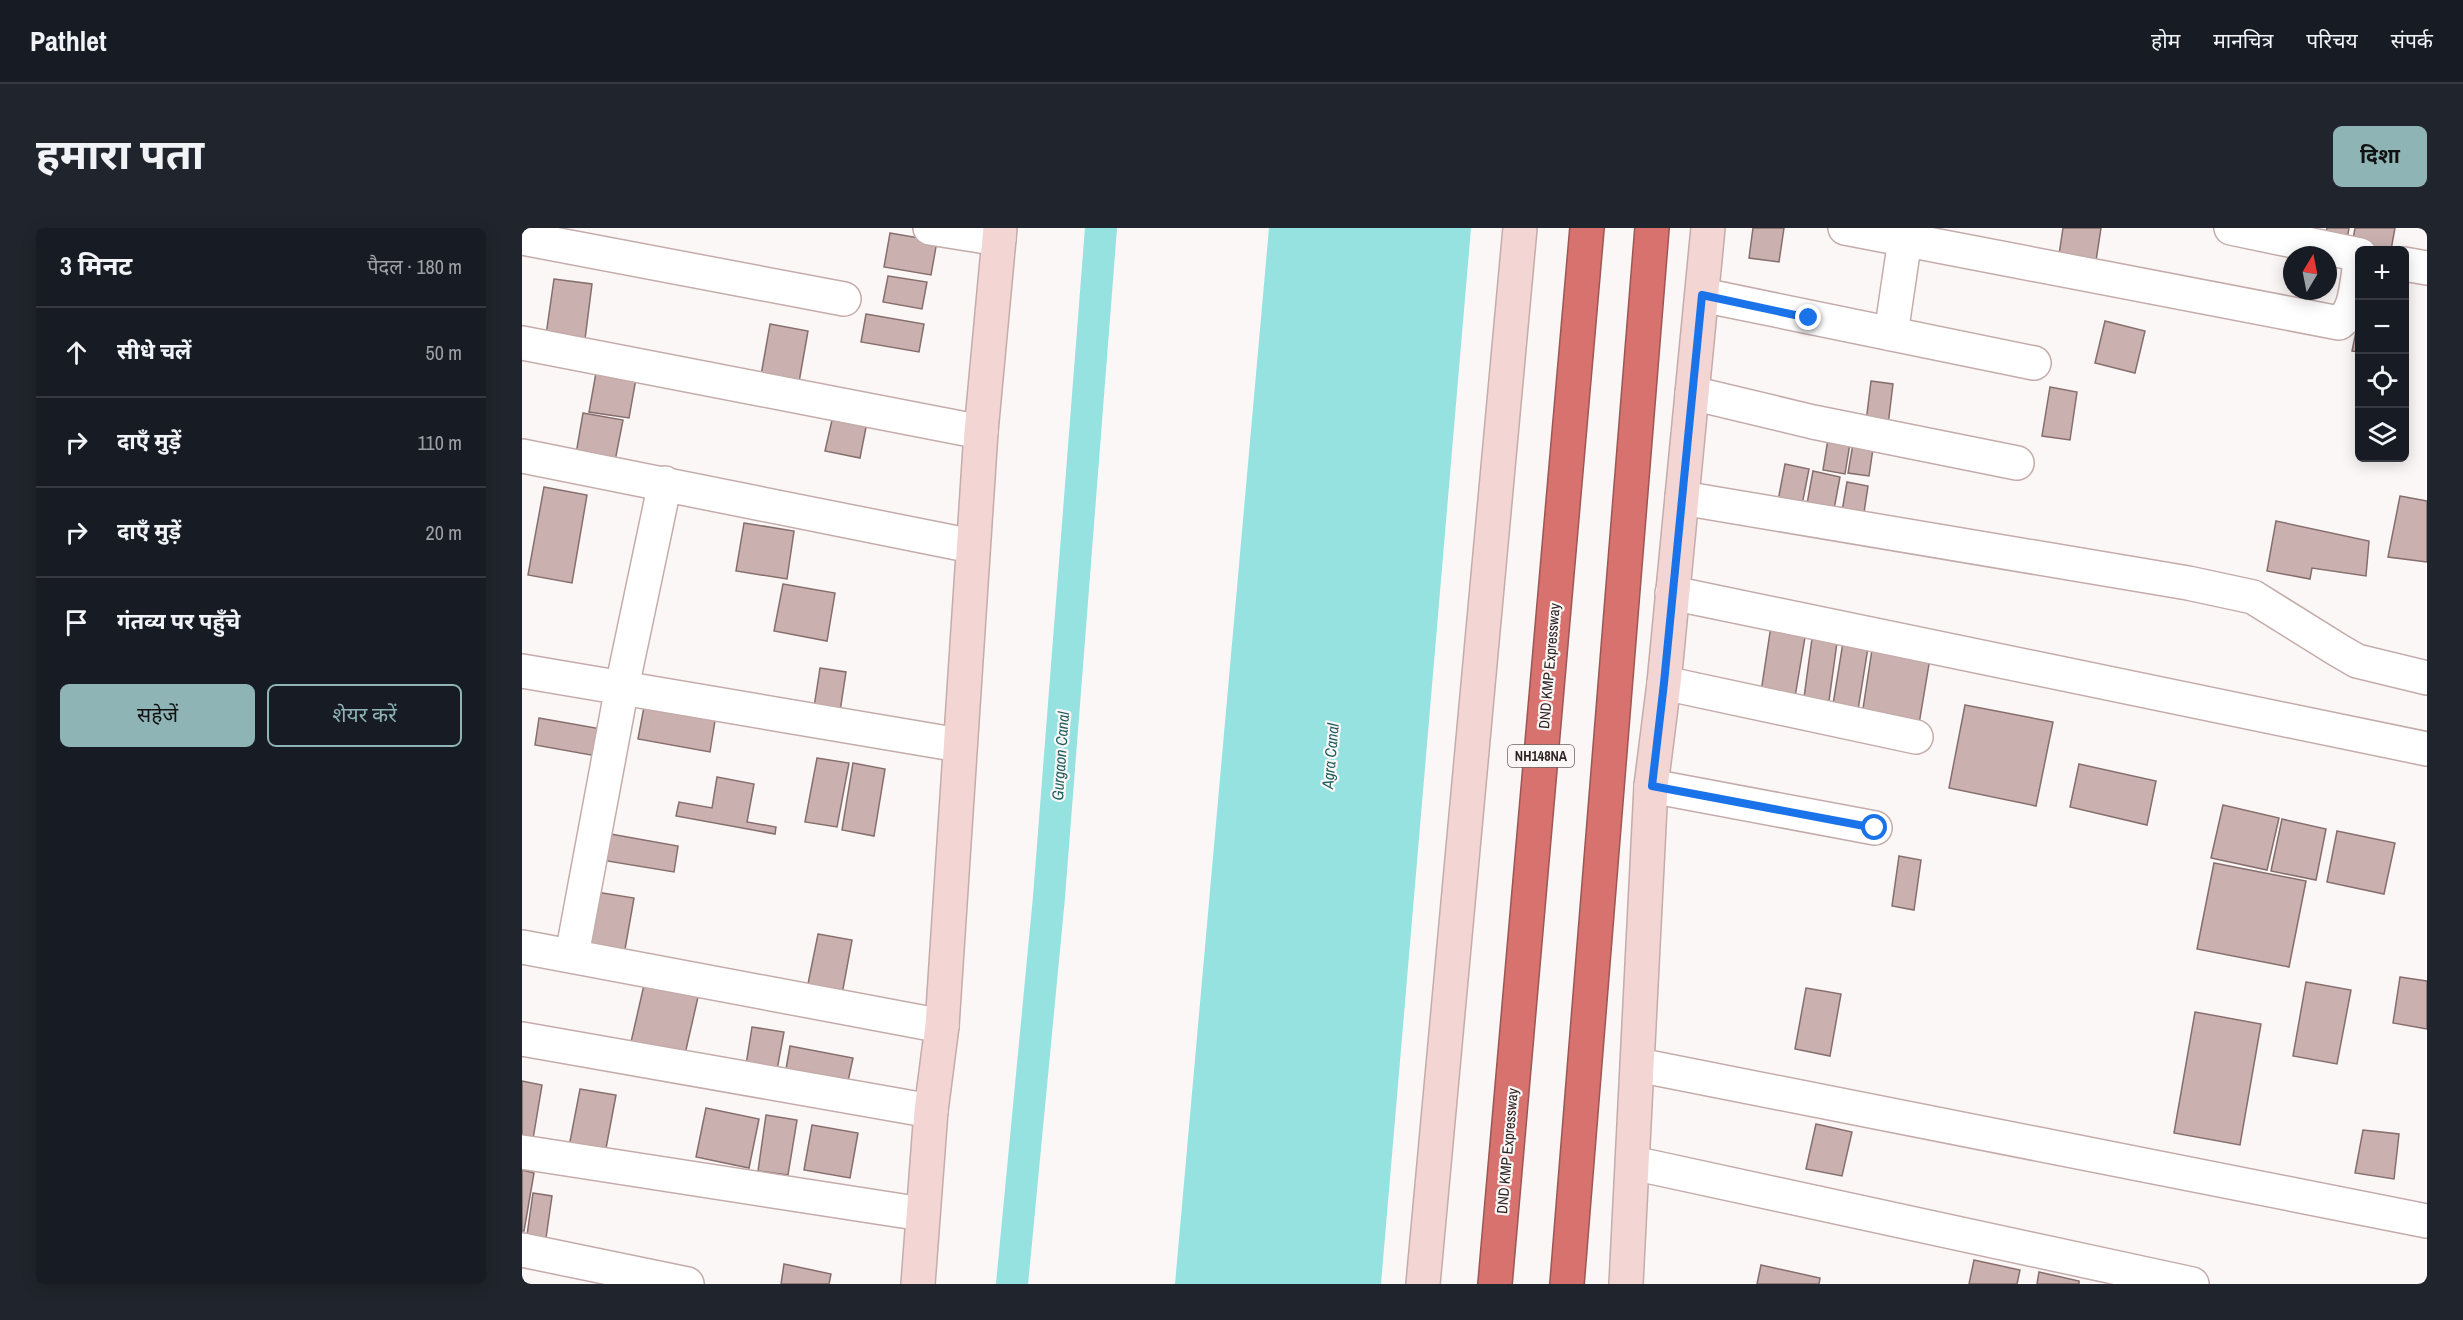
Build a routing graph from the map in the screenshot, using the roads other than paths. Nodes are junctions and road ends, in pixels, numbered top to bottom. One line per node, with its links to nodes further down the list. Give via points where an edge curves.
1 (930, 228): 8 (street)
2 (1520, 228): 51 (street)
3 (1587, 228): 52 (highway, DND KMP Expressway / NH148NA)
4 (1652, 228): 53 (highway)
5 (1708, 228): 15 (street)
6 (1845, 228): 10 (street)
7 (2231, 228): 11 (street)
8 (999, 233): 21 (street)
9 (522, 238): 16 (street)
10 (1905, 239): 14 (street, via 2339,322 2349,314); 17 (street)
11 (2355, 254)
12 (2409, 265): 13 (street)
13 (2427, 268)
14 (2355, 289)
15 (1702, 295): 17 (street); 20 (street)
16 (844, 298)
17 (1891, 334): 19 (street)
18 (522, 343): 21 (street)
19 (2034, 363)
20 (1692, 393): 23 (street); 25 (street)
21 (981, 432): 26 (street)
22 (522, 456): 24 (street)
23 (2017, 463)
24 (665, 483): 26 (street); 31 (street)
25 (1682, 498): 27 (street); 29 (street, via 2237,593 2274,608 2357,661)
26 (972, 546): 33 (street)
27 (1672, 593): 30 (street); 34 (street)
28 (522, 671): 31 (street)
29 (2427, 678)
30 (1664, 683): 32 (street); 35 (street)
31 (622, 687): 33 (street); 38 (street)
32 (1917, 738)
33 (959, 745): 39 (street)
34 (2427, 749)
35 (1652, 786): 36 (street); 41 (street)
36 (1875, 828)
37 (522, 947): 38 (street)
38 (572, 955): 39 (street)
39 (942, 1026): 42 (street)
40 (522, 1039): 42 (street)
41 (1638, 1065): 44 (street); 46 (street)
42 (931, 1112): 45 (street)
43 (522, 1152): 45 (street)
44 (1633, 1163): 48 (street); 54 (street)
45 (922, 1214): 50 (street)
46 (2427, 1221)
47 (522, 1250): 49 (street)
48 (2154, 1280): 55 (street)
49 (687, 1284)
50 (918, 1284)
51 (1424, 1284)
52 (1495, 1284)
53 (1567, 1284)
54 (1626, 1284)
55 (2192, 1284)

